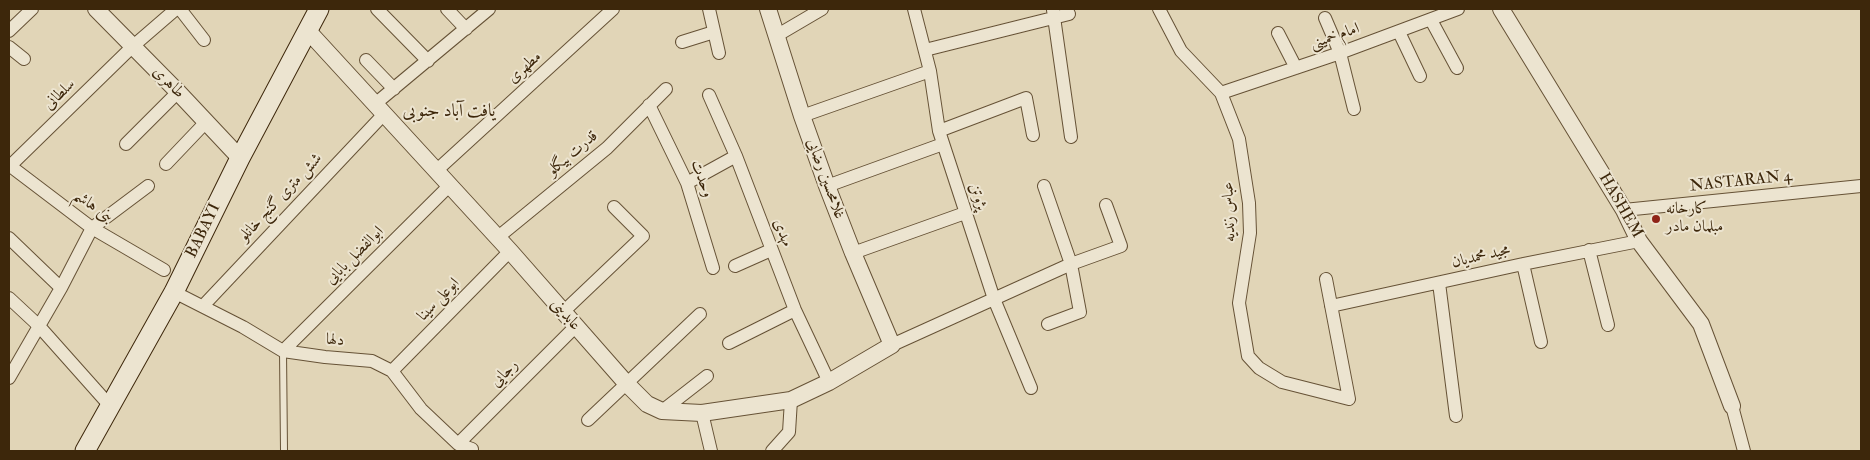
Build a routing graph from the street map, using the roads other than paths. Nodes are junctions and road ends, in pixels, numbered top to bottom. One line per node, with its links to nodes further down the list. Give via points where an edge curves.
1 (32, 9): 23 (street)
2 (96, 9): 31 (street, طاهری)
3 (176, 9): 31 (street, سلطانی)
4 (180, 9): 28 (street)
5 (319, 9): 22 (main road, BABAYI)
6 (377, 9): 37 (street)
7 (448, 9): 21 (street)
8 (489, 9): 21 (street, شش متری گنج خانلو)
9 (613, 9): 61 (street, مطهری)
10 (709, 9): 24 (street)
11 (768, 9): 27 (street, غلامحسین رضایی)
12 (822, 9): 27 (street)
13 (914, 9): 32 (street, پژوتن)
14 (1159, 9): 45 (street, عباس زندیه, via 1181,50)
15 (1502, 9): 70 (street, HASHEM)
16 (1452, 10): 20 (street, امام خمینی)
17 (1053, 13): 18 (street); 32 (street); 54 (street)
18 (1069, 14)
19 (1325, 18): 33 (street)
20 (1432, 20): 25 (street, امام خمینی); 39 (street)
21 (466, 29): 37 (street, شش متری گنج خانلو)
22 (308, 31): 48 (street, عابدینی); 58 (main road, BABAYI)
23 (9, 32)
24 (714, 32): 29 (street); 34 (street)
25 (1399, 32): 33 (street, امام خمینی); 41 (street)
26 (1278, 33): 38 (street)
27 (776, 36): 50 (street, غلامحسین رضایی)
28 (204, 40)
29 (682, 42)
30 (9, 47): 35 (street)
31 (132, 47): 44 (street, طاهری); 60 (street, سلطانی)
32 (925, 50): 40 (street, پژوتن)
33 (1340, 53): 38 (street, امام خمینی); 49 (street)
34 (719, 54)
35 (24, 60)
36 (366, 60): 42 (street)
37 (428, 61): 42 (street, شش متری گنج خانلو)
38 (1296, 68): 45 (street, امام خمینی)
39 (1457, 68)
40 (930, 71): 50 (street); 52 (street, پژوتن)
41 (1420, 76)
42 (394, 89): 48 (street, شش متری گنج خانلو)
43 (666, 89): 47 (street, قدرت بیگلو)
44 (178, 92): 51 (street, طاهری); 55 (street)
45 (1221, 93): 92 (street, عباس زندیه, via 1240,139 1249,203 1250,233 1239,303 1248,356 1259,368 1282,382 1349,399)
46 (709, 95): 57 (street, مهدی)
47 (649, 105): 62 (street, وحدت); 74 (street, قدرت بیگلو, via 607,148)
48 (380, 109): 61 (street, عابدینی); 91 (street, شش متری گنج خانلو)
49 (1354, 109)
50 (802, 116): 65 (street, غلامحسین رضایی)
51 (206, 122): 58 (street, طاهری); 59 (street)
52 (939, 131): 53 (street, via 1026,98); 56 (street, پژوتن)
53 (1033, 135)
54 (1070, 137)
55 (126, 144)
56 (943, 144): 65 (street); 71 (street, پژوتن)
57 (736, 156): 62 (street); 76 (street, مهدی)
58 (240, 158): 88 (main road, BABAYI)
59 (166, 164)
60 (9, 165): 72 (street, بنی هاشم)
61 (436, 171): 63 (street, عابدینی)
62 (687, 183): 83 (street, وحدت)
63 (450, 185): 74 (street, عابدینی); 103 (street, ابوالفضل بابایی)
64 (148, 186): 72 (street)
65 (827, 186): 79 (street, غلامحسین رضایی)
66 (1044, 186): 80 (street)
67 (1861, 186): 70 (street, NASTARAN 4)
68 (1106, 205): 80 (street, via 1121,246)
69 (614, 207): 94 (street, via 643,236)
70 (1624, 210): 75 (street, HASHEM)
71 (966, 213): 79 (street); 90 (street, پژوتن)
72 (92, 228): 84 (street, بنی هاشم); 87 (street)
73 (9, 238): 87 (street)
74 (497, 238): 78 (street, عابدینی)
75 (1640, 241): 77 (street, مجید محمدیان); 111 (street, HASHEM, via 1701,324)
76 (771, 250): 82 (street); 93 (street, مهدی)
77 (1588, 250): 81 (street, مجید محمدیان); 97 (street)
78 (510, 251): 94 (street, عابدینی); 104 (street, ابوعلی سینا)
79 (853, 252): 102 (street, غلامحسین رضایی)
80 (1070, 264): 90 (street); 96 (street, via 1080,312)
81 (1523, 264): 86 (street, مجید محمدیان); 100 (street)
82 (734, 266)
83 (714, 268)
84 (164, 270)
85 (1326, 279): 92 (street)
86 (1439, 283): 92 (street, مجید محمدیان); 115 (street)
87 (61, 288): 98 (street)
88 (174, 292): 91 (street, دلها); 112 (main road, BABAYI)
89 (9, 298): 98 (street)
90 (994, 299): 102 (street); 109 (street, پژوتن)
91 (203, 306): 103 (street, دلها)
92 (1331, 306)
93 (795, 310): 101 (street); 107 (street, مهدی)
94 (562, 312): 99 (street, عابدینی)
95 (700, 314): 108 (street)
96 (1048, 324)
97 (1608, 324)
98 (38, 325): 106 (street); 112 (street)
99 (575, 327): 108 (street, عابدینی); 117 (street, رجایی)
100 (1541, 342)
101 (729, 343)
102 (892, 345): 107 (street, عابدینی)
103 (283, 351): 104 (street, دلها, via 372,361); 120 (lane)
104 (392, 371): 117 (street, دلها, via 421,408)
105 (707, 376): 113 (street)
106 (9, 378)
107 (829, 382): 110 (street, عابدینی)
108 (626, 383): 113 (street, عابدینی, via 647,404); 116 (street)
109 (1031, 388)
110 (791, 400): 114 (street, عابدینی); 122 (street, via 789,432)
111 (1732, 406): 123 (street)
112 (110, 407): 119 (main road, BABAYI)
113 (662, 411): 114 (street, عابدینی)
114 (702, 413): 121 (street)
115 (1456, 416)
116 (588, 420)
117 (458, 444): 118 (street, دلها)
118 (472, 449)
119 (85, 451)
120 (284, 451)
121 (711, 451)
122 (772, 451)
123 (1744, 451)

